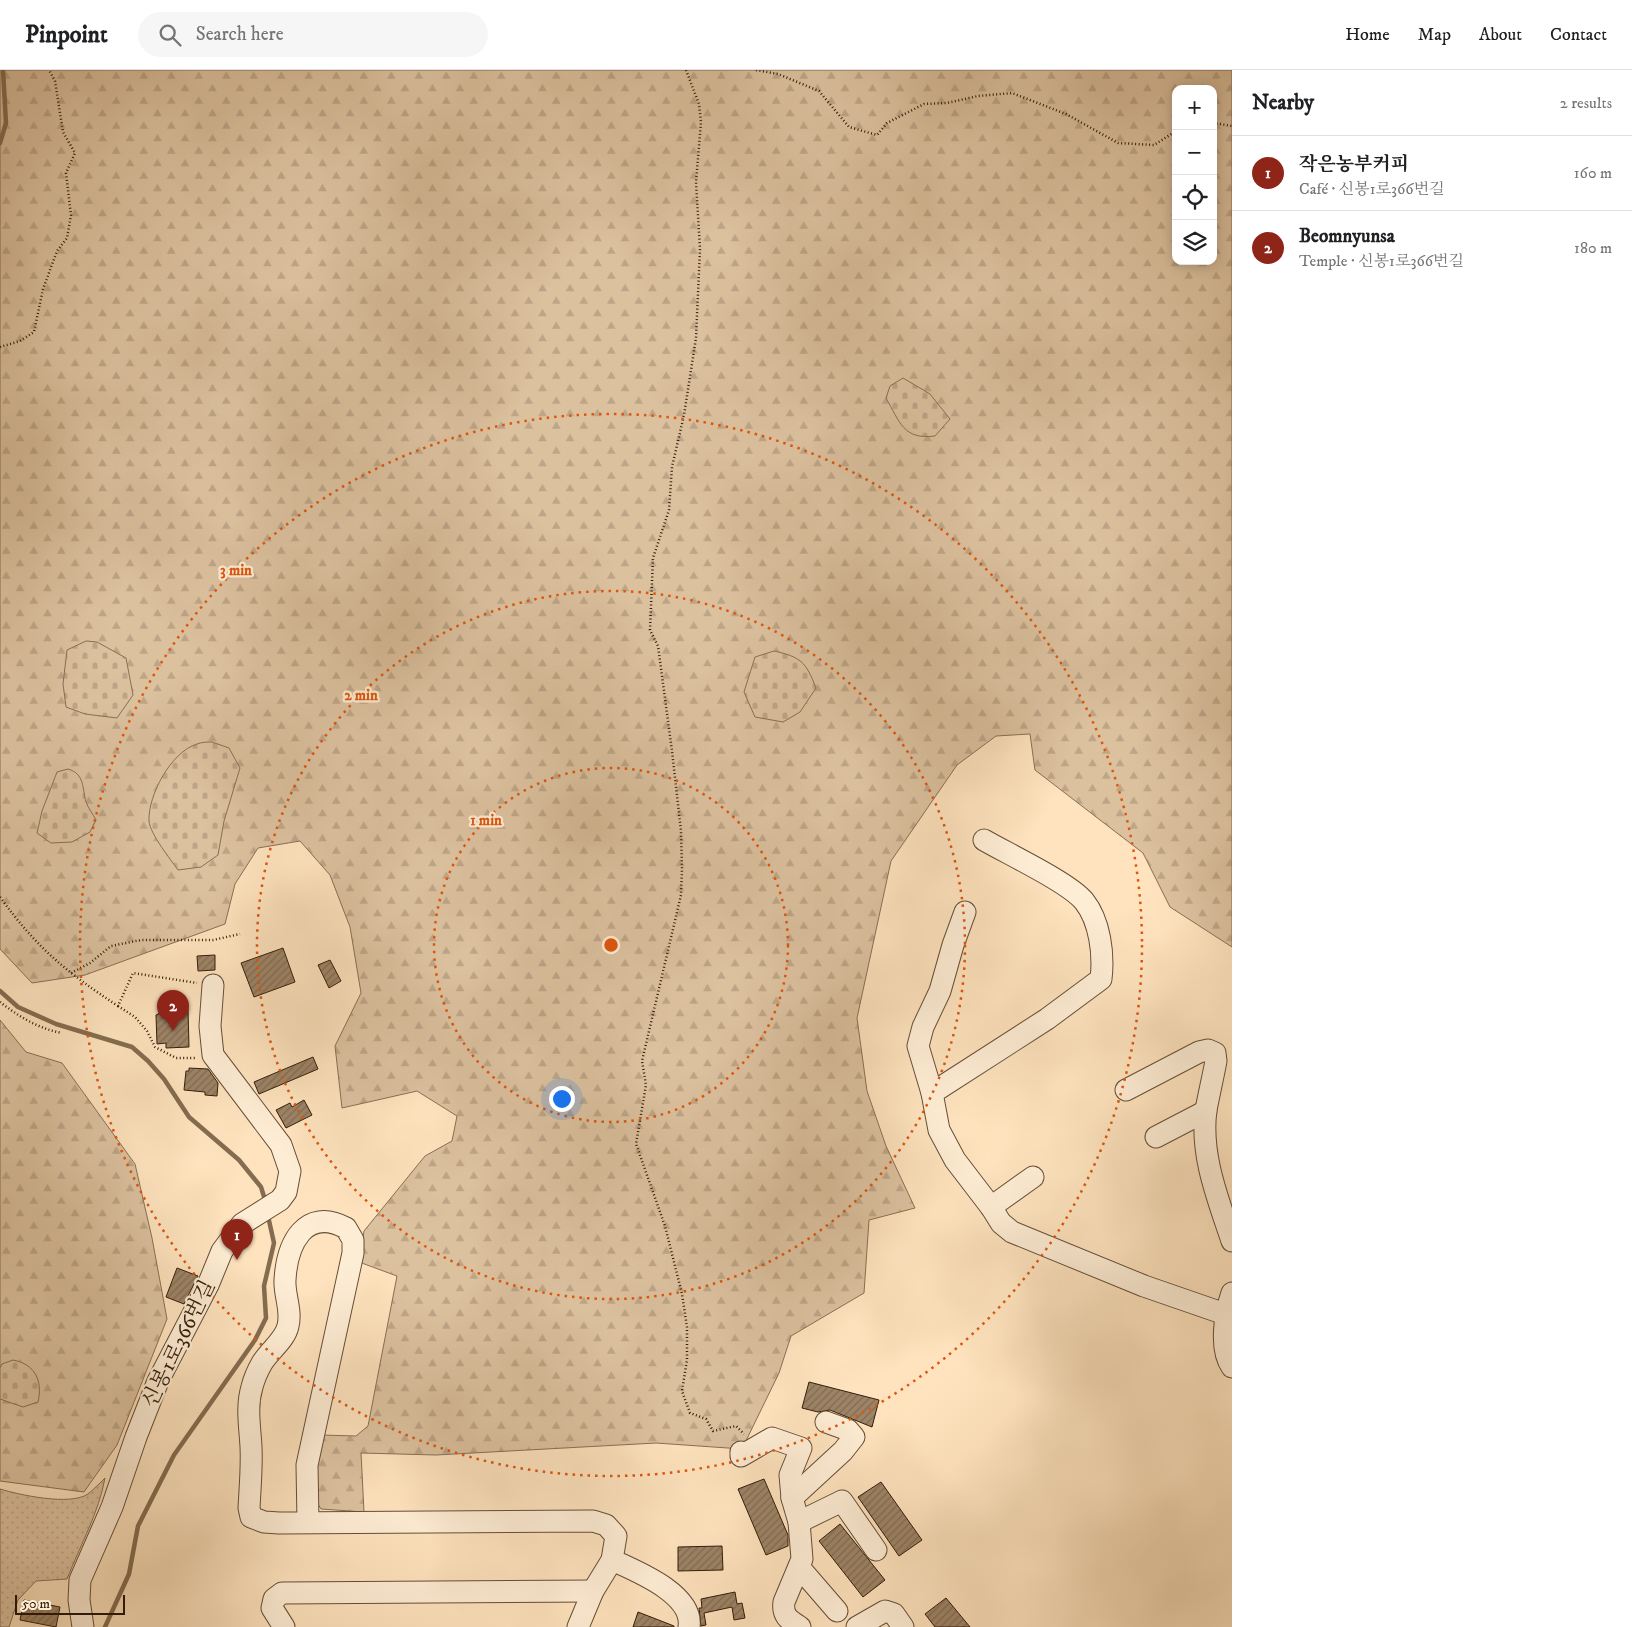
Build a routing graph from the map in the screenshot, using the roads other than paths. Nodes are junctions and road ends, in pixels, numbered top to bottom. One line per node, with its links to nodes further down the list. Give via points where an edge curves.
1 (984, 840): 5 (street, via 1069,888 1084,901 1101,945 1101,979 1030,1030)
2 (965, 912): 5 (street, via 940,991 923,1026 918,1046)
3 (213, 985): 24 (street, 신봉1로366번길, via 210,1026 213,1055 281,1145 288,1161 289,1181 280,1200 242,1224 222,1251 158,1381 112,1507 80,1580)
4 (1126, 1090): 6 (street, via 1208,1050 1215,1053 1216,1061)
5 (932, 1093): 9 (street, via 939,1130 951,1153)
6 (1206, 1111): 7 (street); 10 (street, via 1210,1170)
7 (1156, 1137)
8 (1033, 1177): 9 (street)
9 (991, 1207): 12 (street, via 1001,1223 1029,1240)
10 (1232, 1240)
11 (1232, 1293): 12 (street)
12 (1225, 1314): 13 (street, via 1226,1349)
13 (1232, 1367)
14 (826, 1422): 16 (street, via 852,1433 853,1441)
15 (741, 1445): 16 (street, via 741,1456 772,1438 802,1448 790,1475)
16 (792, 1498): 18 (street)
17 (308, 1522): 17 (street, via 264,1522 251,1517 249,1403 256,1374 286,1334 289,1325 285,1282 292,1248 300,1231 312,1222 325,1220 346,1228 353,1240 353,1253 307,1465); 20 (street, via 593,1521 606,1525 616,1536)
18 (799, 1522): 19 (street, via 842,1501); 21 (street, via 802,1554)
19 (876, 1550)
20 (612, 1560): 22 (street); 27 (street, via 674,1594 684,1605)
21 (799, 1568): 23 (street); 28 (street, via 783,1610 786,1618)
22 (593, 1591): 25 (street, via 282,1593 274,1599 272,1608); 26 (street)
23 (836, 1611)
24 (83, 1627)
25 (284, 1627)
26 (578, 1627)
27 (689, 1627)
28 (800, 1627)
29 (857, 1627): 30 (street, via 884,1611 894,1614)
30 (903, 1627)

